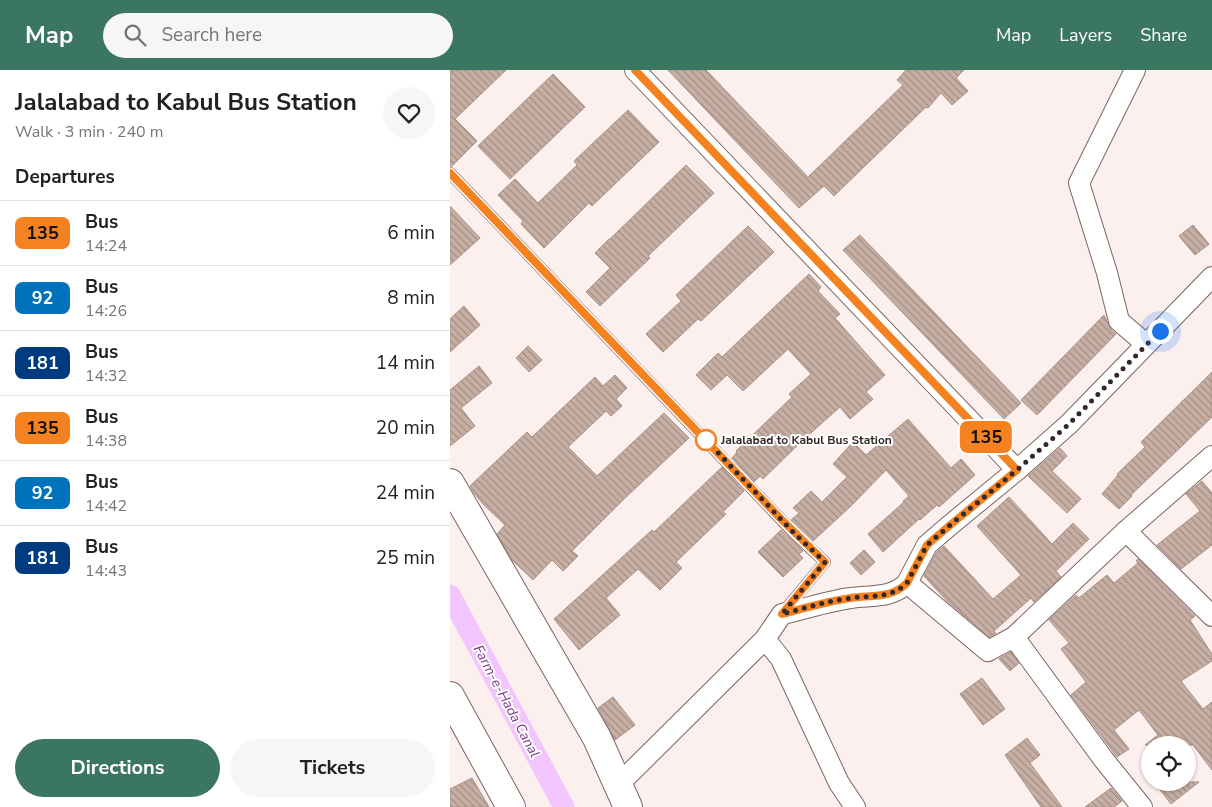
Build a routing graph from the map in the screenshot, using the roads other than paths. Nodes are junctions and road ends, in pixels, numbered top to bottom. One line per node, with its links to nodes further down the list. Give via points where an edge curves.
1 (635, 70): 7 (street)
2 (1135, 70): 5 (street, via 1080,183 1119,321)
3 (450, 173): 11 (lane, via 825,562)
4 (1212, 277): 5 (street)
5 (1146, 344): 7 (street, via 1069,424)
6 (1212, 456): 9 (street)
7 (1017, 470): 10 (street, via 927,545)
8 (450, 483): 16 (street, via 597,738)
9 (1126, 531): 12 (street); 13 (street)
10 (907, 583): 11 (street, via 885,596 851,598); 13 (street, via 988,651)
11 (782, 614): 14 (street)
12 (1212, 616)
13 (1014, 637): 19 (street)
14 (765, 639): 16 (street); 18 (street, via 782,659 839,783)
15 (450, 696): 17 (street)
16 (623, 796)
17 (511, 807)
18 (855, 807)
19 (1142, 807)

